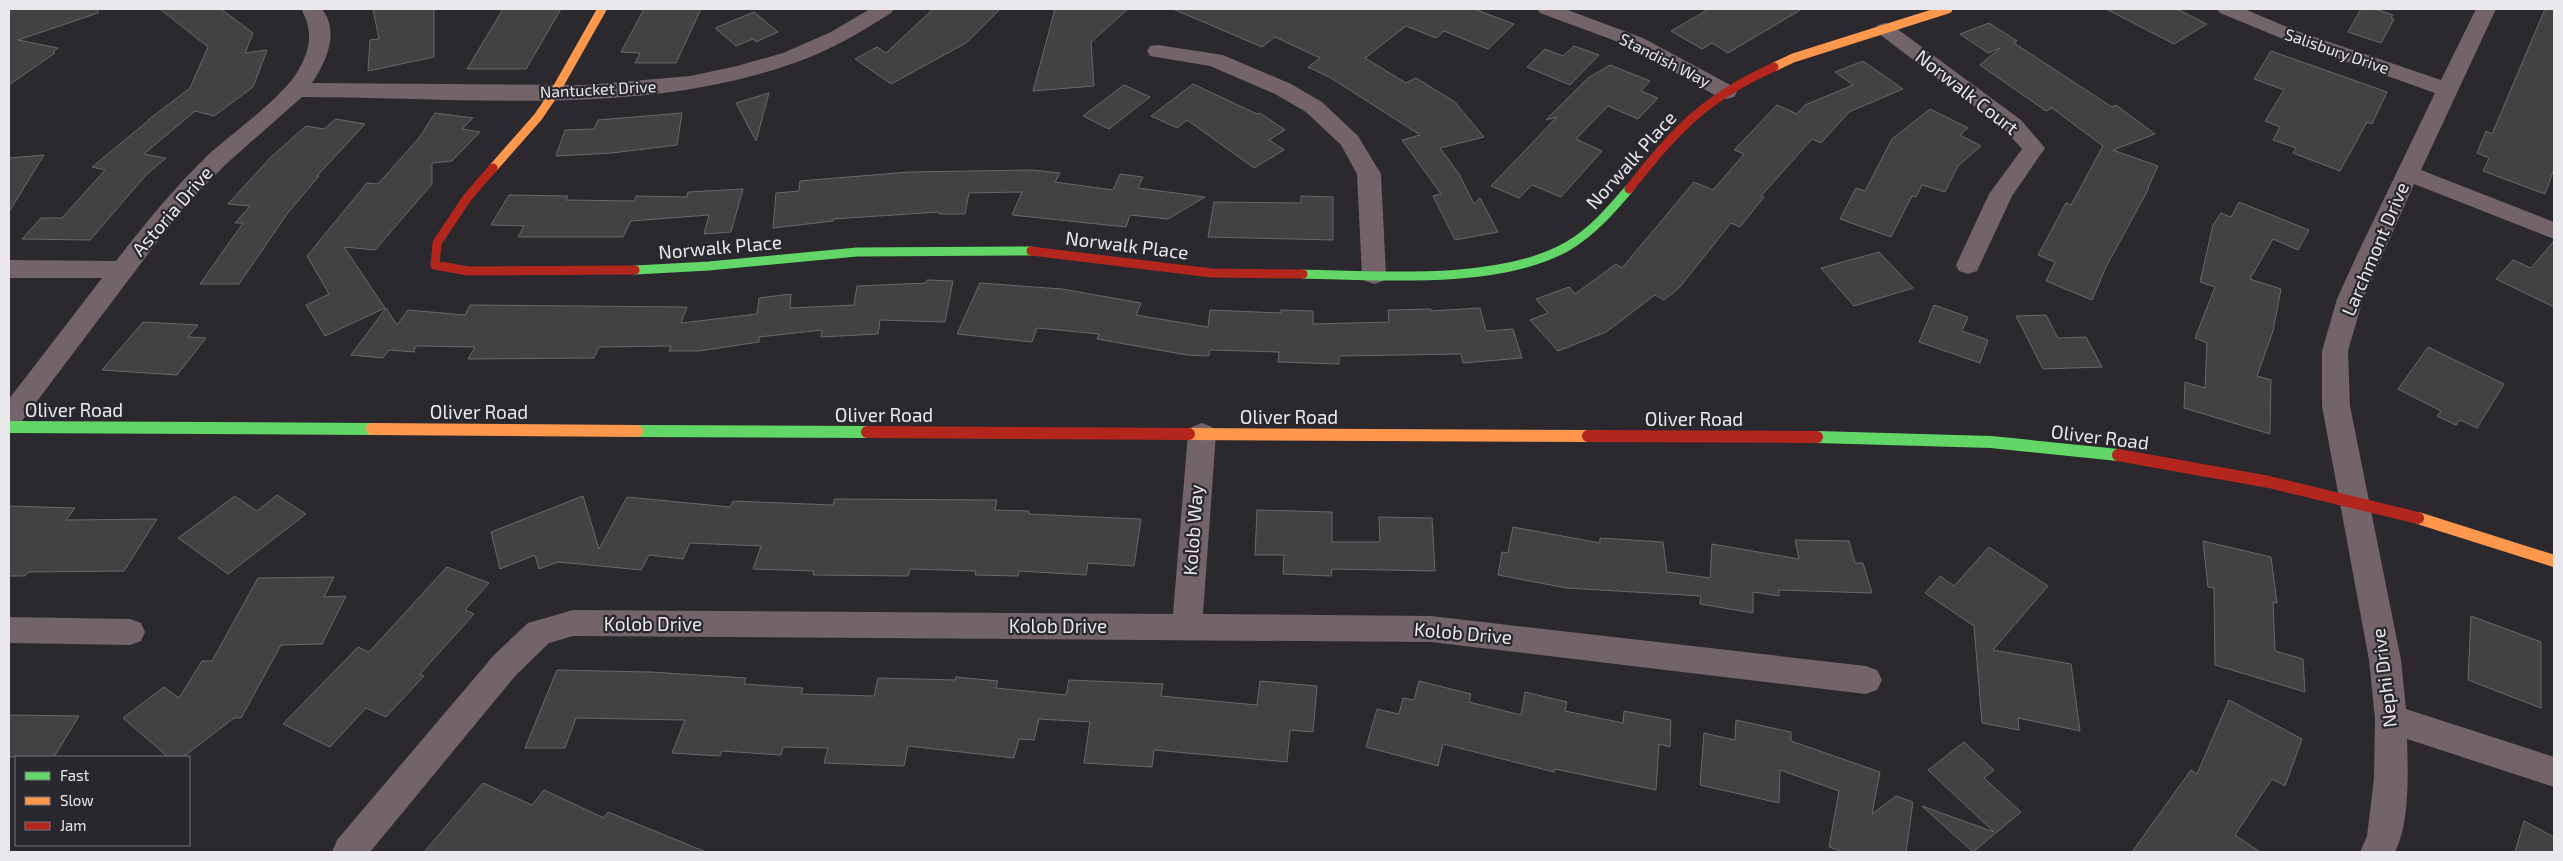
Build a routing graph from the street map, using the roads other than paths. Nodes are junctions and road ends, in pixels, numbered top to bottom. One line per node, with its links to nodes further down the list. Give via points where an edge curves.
1 (311, 9): 10 (street, Astoria Drive, via 316,15 321,41 310,70)
2 (602, 9): 12 (street)
3 (884, 9): 12 (street, Nantucket Drive, via 805,53 747,71 689,84 614,91)
4 (1547, 9): 13 (street, Standish Way, via 1636,42)
5 (1948, 9): 8 (street, Norwalk Place)
6 (2227, 9): 11 (street, Salisbury Drive, via 2290,35)
7 (2486, 9): 11 (street, Larchmont Drive)
8 (1885, 29): 13 (street, Norwalk Place, via 1793,58); 16 (street, Norwalk Court, via 2013,125 2034,148 2001,194)
9 (1158, 51): 19 (street, via 1215,60 1282,89 1314,107 1350,141 1369,174)
10 (296, 90): 12 (street, Nantucket Drive); 18 (street, Astoria Drive, via 180,197)
11 (2448, 90): 14 (street, Larchmont Drive)
12 (555, 92): 19 (street, Norwalk Place, via 538,117 467,198 437,243 435,265 468,271 681,270 831,254 924,249 1038,251 1212,273)
13 (1726, 92): 19 (street, Norwalk Place, via 1702,109 1666,145 1604,218 1560,251 1500,269 1421,276)
14 (2408, 173): 15 (street); 23 (street, Larchmont Drive, via 2350,299 2335,350 2336,406)
15 (2554, 231)
16 (1968, 266)
17 (9, 268): 18 (street)
18 (123, 270): 20 (street, Astoria Drive)
19 (1374, 275)
20 (9, 418)
21 (9, 428): 22 (street, Oliver Road)
22 (1202, 434): 23 (street, Oliver Road, via 1893,438 2020,444 2186,466); 25 (street, Kolob Way)
23 (2356, 503): 24 (street, Oliver Road); 29 (street, Nephi Drive, via 2385,660)
24 (2554, 561)
25 (1187, 627): 28 (street, Kolob Drive, via 1431,629); 31 (street, Kolob Drive, via 573,623 539,632 505,665)
26 (9, 630): 27 (street)
27 (130, 632)
28 (1866, 680)
29 (2391, 719): 30 (street); 32 (street, Nephi Drive, via 2391,778 2384,839)
30 (2554, 772)
31 (349, 852)
32 (2377, 852)

